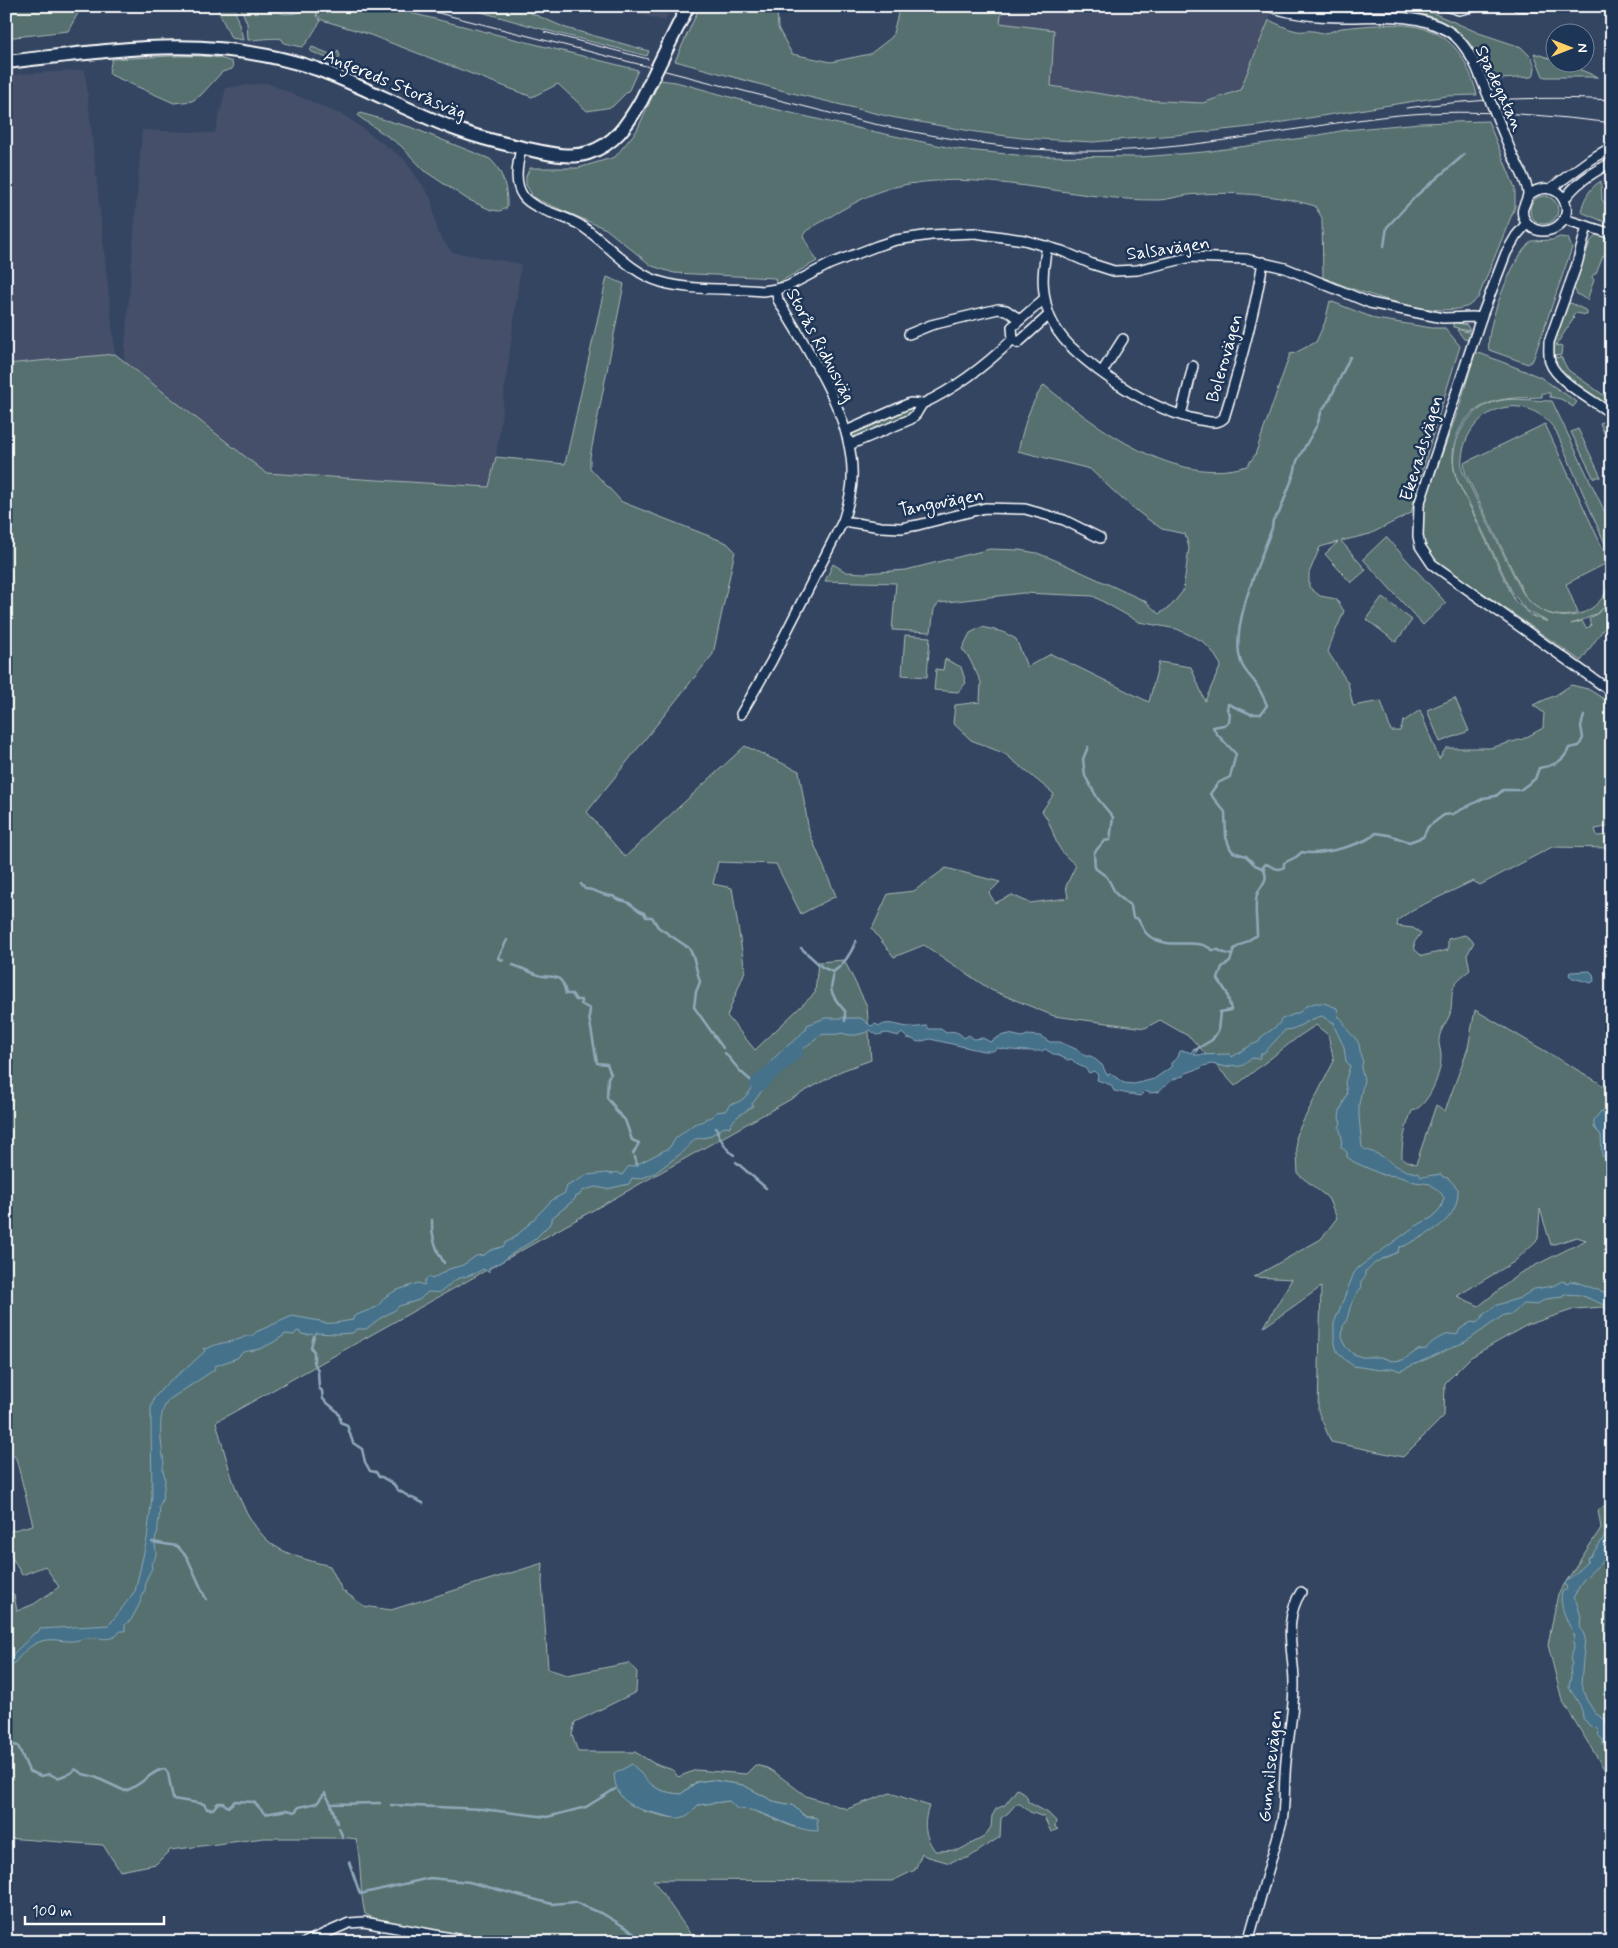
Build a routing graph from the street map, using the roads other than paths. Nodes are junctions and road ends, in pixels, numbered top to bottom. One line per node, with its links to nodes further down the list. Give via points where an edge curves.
1 (688, 6): 11 (street, Angereds Storåsväg, bridge, via 641,101 617,137 599,149 578,155 557,155)
2 (1268, 6): 8 (street, Spadegatan, via 1308,16)
3 (1387, 6): 8 (street)
4 (1446, 6): 5 (street, via 1459,10)
5 (1477, 6)
6 (1518, 6): 7 (street)
7 (1549, 6)
8 (1386, 16): 14 (street, Spadegatan, bridge, via 1419,20 1448,31 1462,44 1476,66 1527,186)
9 (6, 62): 11 (street, Angereds Storåsväg, via 128,48 199,47 244,51 317,69 458,130)
10 (1612, 147): 13 (street)
11 (521, 148): 22 (street, Storås Ridhusväg, via 517,178 526,200 579,224 650,278 682,286)
12 (1612, 162): 15 (street, via 1583,180)
13 (1550, 189): 14 (street, via 1538,189); 15 (street)
14 (1528, 196): 17 (street, Spadegatan, via 1523,206)
15 (1564, 200): 16 (street)
16 (1564, 219): 17 (street, via 1560,225 1547,231 1539,231); 18 (street)
17 (1527, 223): 25 (street, Ekevadsvägen, via 1506,253)
18 (1587, 226): 19 (street); 33 (street, via 1549,342 1549,356 1557,373)
19 (1612, 234)
20 (1047, 246): 21 (street, Salsavägen, via 1114,271 1137,270 1191,257 1233,257); 22 (street, Salsavägen, via 975,233 908,238 863,250); 23 (street, Bolerovägen, via 1042,284)
21 (1263, 262): 25 (street, Salsavägen, via 1303,275 1370,304 1443,318); 34 (street, Bolerovägen, via 1254,311 1224,418 1215,423)
22 (776, 289): 35 (street, Storås Ridhusväg, via 778,300 821,373)
23 (1044, 299): 24 (street, Bolerovägen); 26 (street)
24 (1049, 315): 28 (street, via 1018,343); 31 (street, Bolerovägen, via 1070,346)
25 (1481, 318): 39 (street, Ekevadsvägen, via 1419,505 1420,546 1432,564 1445,574)
26 (1019, 320): 27 (street, via 1006,310 998,309 931,325); 28 (street, via 1012,328)
27 (909, 334)
28 (1013, 339): 32 (street, via 973,374)
29 (1123, 339): 31 (street)
30 (1193, 366): 34 (street, Bolerovägen)
31 (1102, 372): 34 (street, Bolerovägen, via 1160,407)
32 (922, 404): 35 (street, via 910,402); 36 (street, via 911,419)
33 (1612, 414)
34 (1181, 415)
35 (846, 431): 36 (street, Storås Ridhusväg)
36 (849, 445): 37 (street, Storås Ridhusväg, via 852,479)
37 (843, 521): 38 (street, Tangovägen, via 901,528 985,508 1019,508 1055,516); 40 (street, Storås Ridhusväg)
38 (1100, 538)
39 (1612, 692)
40 (741, 714)
41 (1302, 1592): 44 (street, Gunnilsevägen, via 1290,1620 1294,1684 1285,1777 1286,1803)
42 (306, 1942): 43 (street, via 349,1923 364,1922)
43 (473, 1942)
44 (1248, 1942)

